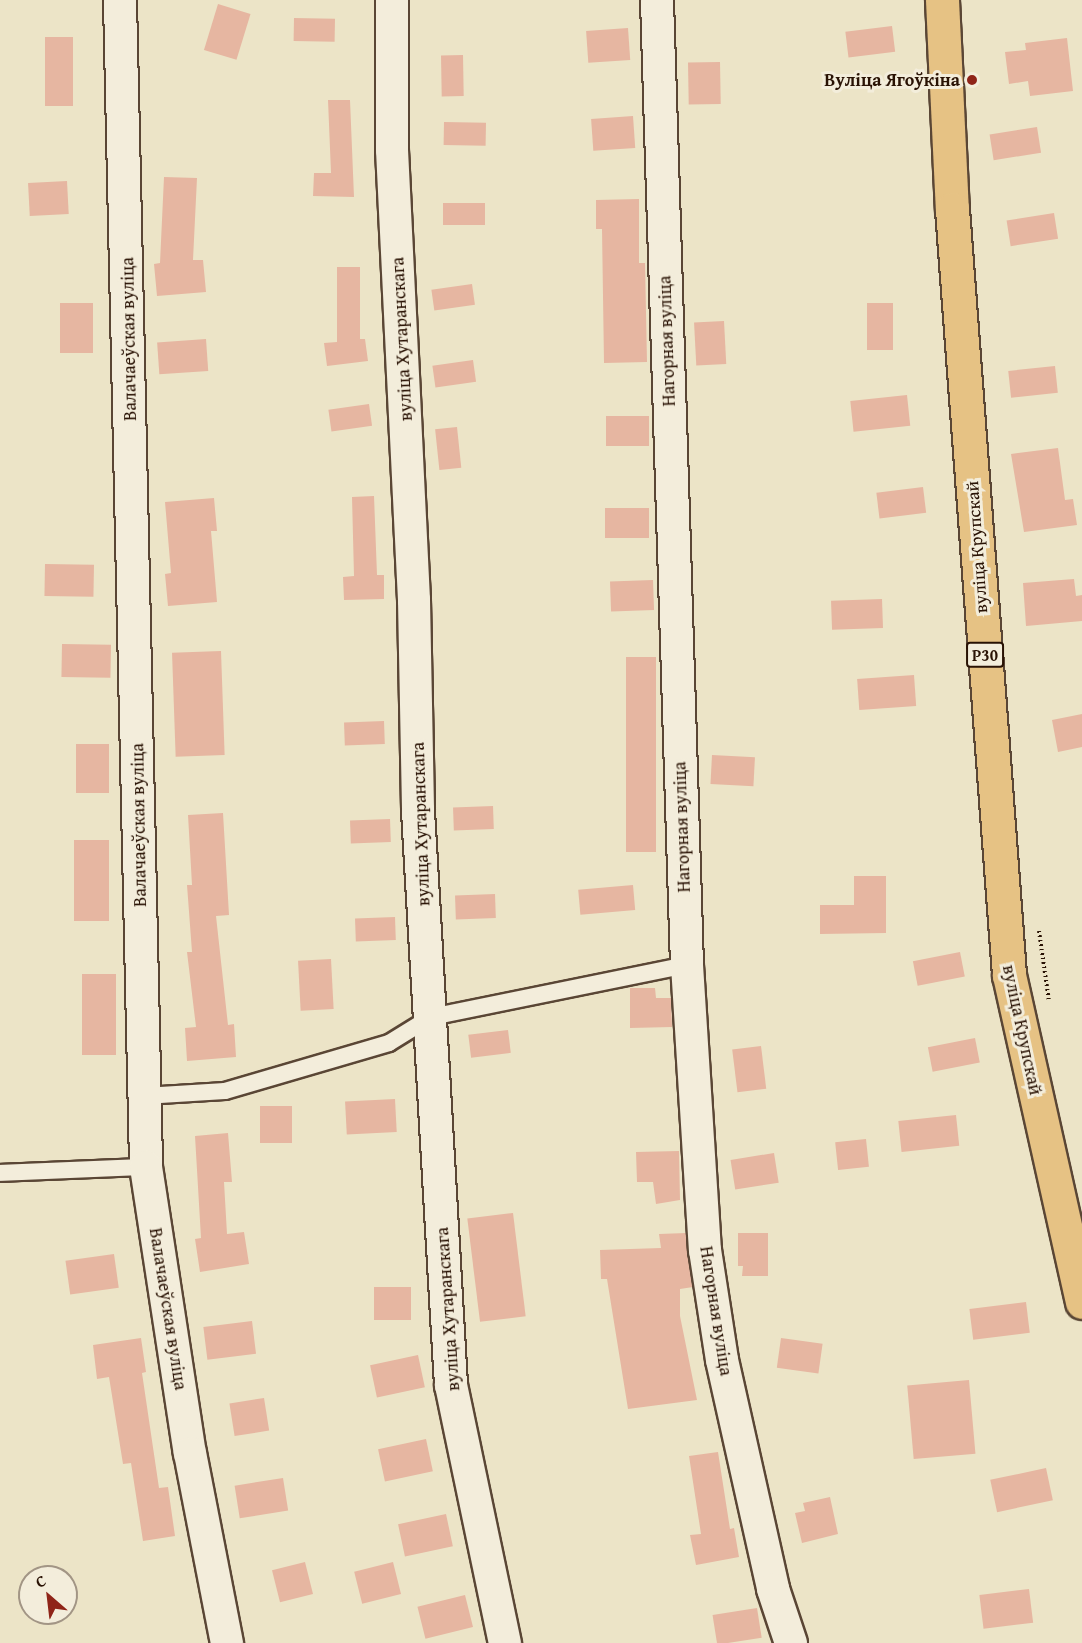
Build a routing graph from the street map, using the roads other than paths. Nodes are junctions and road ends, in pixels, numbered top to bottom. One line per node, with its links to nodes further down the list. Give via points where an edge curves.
1 (120, 0): 7 (street, Валачаеўская вуліца)
2 (392, 0): 6 (street, вуліца Хутаранскага, via 392,150 414,600 418,812)
3 (657, 0): 5 (street, Нагорная вуліца)
4 (942, 0): 10 (main road, вуліца Крупскай / Р30, via 952,209 1009,975)
5 (687, 965): 6 (lane); 13 (street, Нагорная вуліца, via 705,1250 722,1360 773,1589)
6 (431, 1017): 7 (lane, via 389,1043 225,1091); 12 (street, вуліца Хутаранскага, via 451,1385)
7 (144, 1096): 8 (street, Валачаеўская вуліца)
8 (146, 1167): 9 (lane); 11 (street, Валачаеўская вуліца, via 190,1453)
9 (0, 1173)
10 (1082, 1302)
11 (227, 1643)
12 (505, 1643)
13 (791, 1643)

